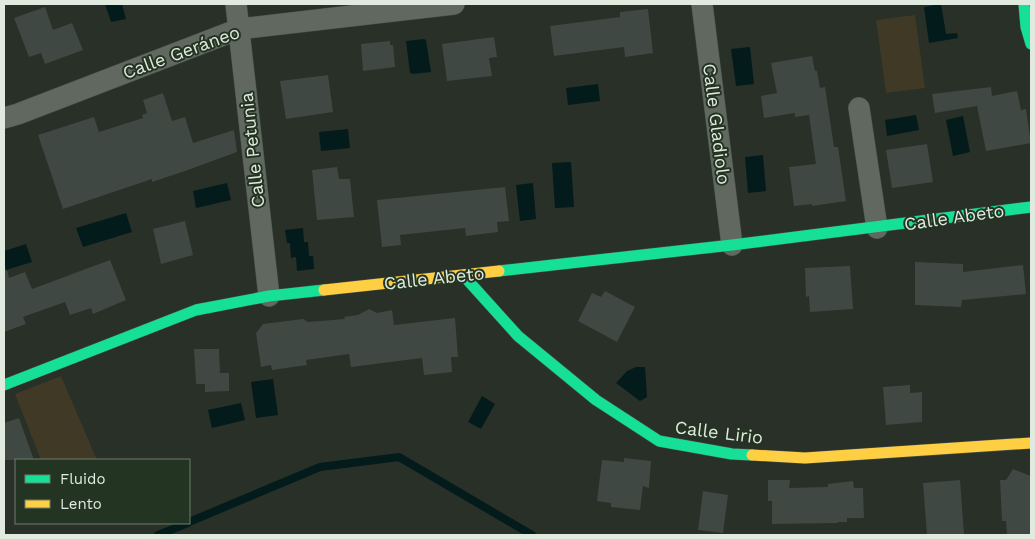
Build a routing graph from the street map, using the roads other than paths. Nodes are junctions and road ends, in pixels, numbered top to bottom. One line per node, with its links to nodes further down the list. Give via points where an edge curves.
1 (236, 4): 5 (street, Calle Petunia)
2 (454, 4): 5 (street, Calle Geráneo)
3 (702, 4): 11 (street, Calle Gladiolo)
4 (1024, 4): 6 (street)
5 (239, 29): 8 (street, Calle Geráneo); 13 (street, Calle Petunia)
6 (1031, 44)
7 (859, 108): 10 (street)
8 (4, 118)
9 (1031, 207): 10 (street, Calle Abeto)
10 (877, 228): 11 (street, Calle Abeto)
11 (732, 245): 12 (street, Calle Abeto)
12 (463, 275): 13 (street, Calle Abeto); 15 (street, Calle Lirio, via 518,336 596,400 659,441 732,454 805,458)
13 (269, 296): 14 (street, Calle Abeto, via 196,310)
14 (4, 384)
15 (1031, 443)

